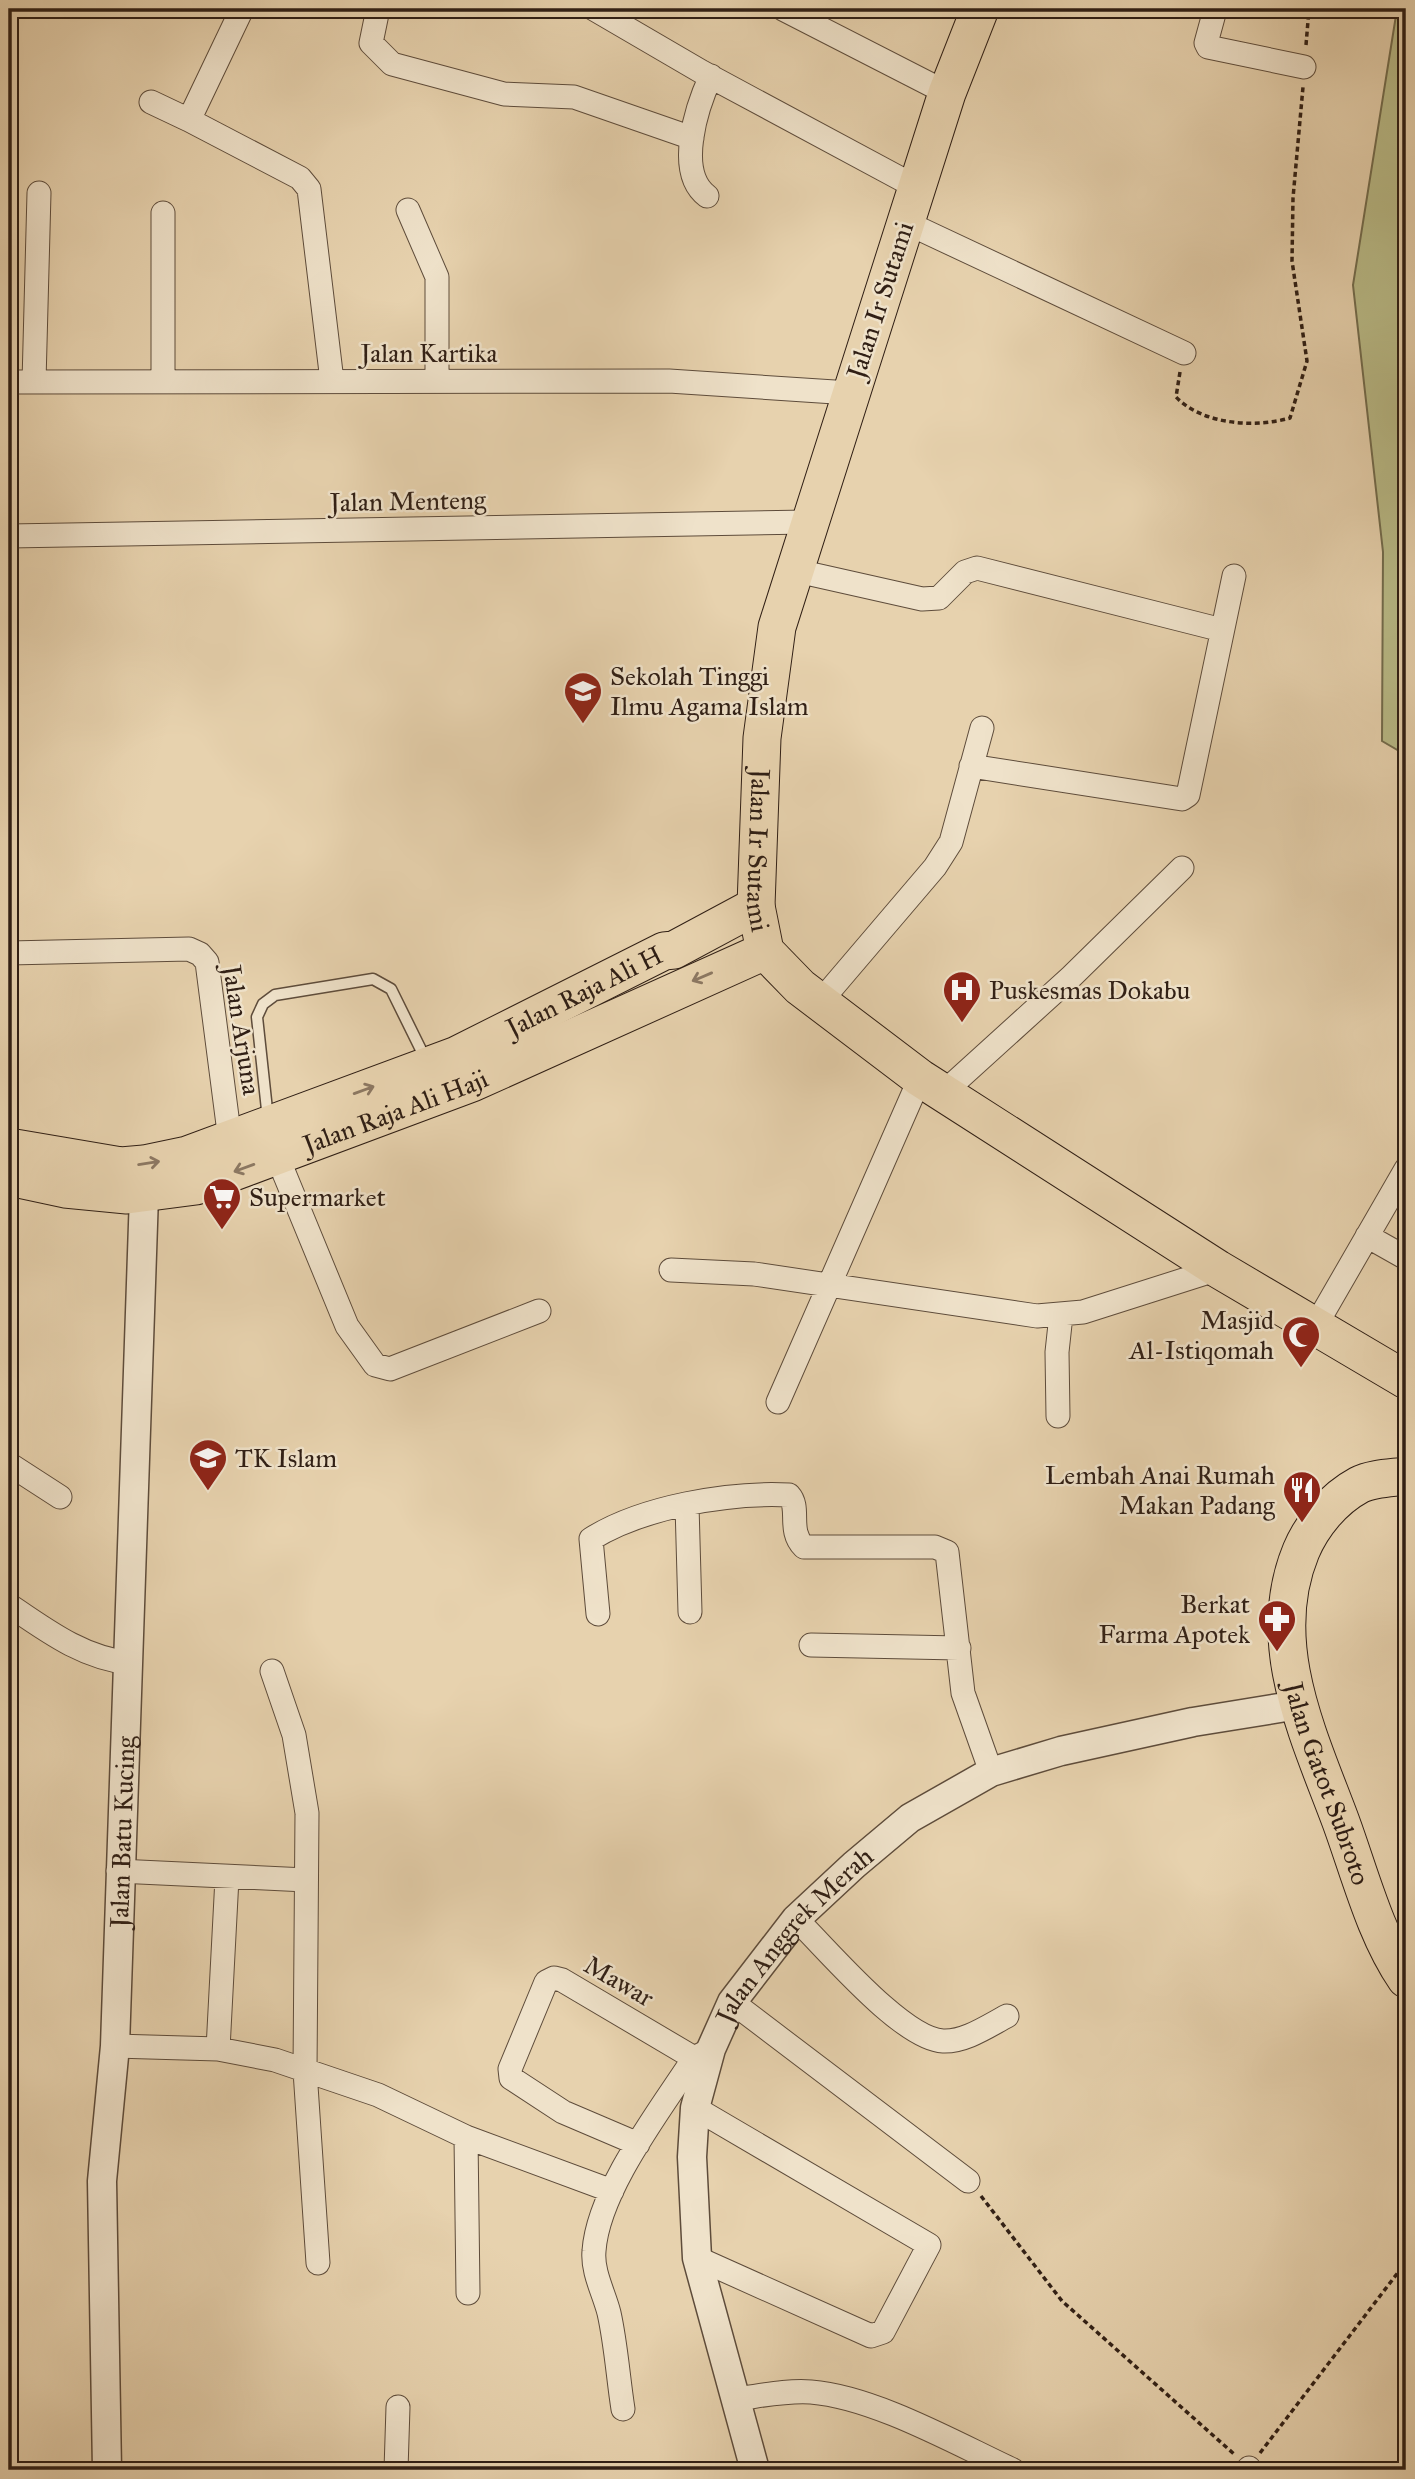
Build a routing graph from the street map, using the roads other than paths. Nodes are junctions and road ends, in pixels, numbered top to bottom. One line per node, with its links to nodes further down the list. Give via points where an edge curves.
1 (242, 9): 11 (street)
2 (378, 9): 12 (street, via 371,43 392,64 504,94 574,97)
3 (594, 9): 8 (street)
4 (783, 9): 9 (street)
5 (980, 9): 9 (main road, Jalan Ir Sutami)
6 (1214, 10): 7 (street, via 1208,47)
7 (1304, 67)
8 (711, 76): 12 (street, via 695,111); 13 (street)
9 (947, 93): 13 (main road, Jalan Ir Sutami)
10 (151, 102): 11 (street)
11 (189, 120): 22 (street, via 300,178 309,189)
12 (692, 138): 15 (street, via 696,183)
13 (916, 187): 18 (main road, Jalan Ir Sutami)
14 (39, 193): 24 (street)
15 (707, 196)
16 (408, 210): 20 (street, via 437,277)
17 (163, 213): 21 (street)
18 (905, 222): 19 (street); 25 (main road, Jalan Ir Sutami)
19 (1184, 352)
20 (437, 380): 22 (street, Jalan Kartika); 25 (street, Jalan Kartika, via 668,381)
21 (163, 381): 22 (street, Jalan Kartika); 24 (street, Jalan Kartika)
22 (332, 381)
23 (9, 382): 24 (street, Jalan Kartika)
24 (34, 382)
25 (850, 393): 26 (main road, Jalan Ir Sutami)
26 (808, 522): 27 (street, Jalan Menteng); 28 (main road, Jalan Ir Sutami)
27 (9, 536)
28 (793, 570): 30 (street, via 939,598 965,572 976,568); 34 (main road, Jalan Ir Sutami, via 777,627 762,738)
29 (1234, 576): 30 (street)
30 (1223, 630): 32 (street, via 1190,788 1182,799)
31 (982, 728): 32 (street)
32 (971, 766): 37 (street, via 951,842)
33 (1182, 868): 39 (street, via 1072,976)
34 (756, 906): 35 (main road, Jalan Ir Sutami); 38 (main road, Jalan Raja Ali H, via 674,950)
35 (765, 951): 37 (main road, Jalan Ir Sutami); 41 (main road, Jalan Raja Ali Haji, one-way to 41, via 472,1083)
36 (9, 953): 40 (street, Jalan Arjuna, via 189,948 200,954 207,962)
37 (820, 1002): 39 (main road, Jalan Ir Sutami)
38 (429, 1065): 41 (main road, Jalan Raja Ali H, one-way to 38); 41 (lane, via 391,989 383,982 373,979 275,995 263,1004 257,1017)
39 (932, 1086): 49 (main road, Jalan Ir Sutami); 51 (street)
40 (230, 1140): 41 (main road, Jalan Raja Ali H); 45 (main road, Jalan Raja Ali H, one-way to 40)
41 (273, 1140): 46 (main road, Jalan Raja Ali Haji, one-way to 46, via 196,1186); 52 (street, via 347,1326 375,1365 390,1369)
42 (9, 1147): 45 (main road, Jalan Raja Ali H)
43 (1406, 1169): 47 (street)
44 (9, 1177): 45 (main road, Jalan Raja Ali Haji)
45 (104, 1179): 46 (main road, Jalan Raja Ali Haji)
46 (144, 1195): 67 (street, Jalan Batu Kucing)
47 (1367, 1236): 48 (street); 54 (street)
48 (1406, 1258)
49 (1218, 1269): 53 (street); 54 (main road, Jalan Ir Sutami)
50 (671, 1270): 51 (street, via 754,1274)
51 (830, 1285): 53 (street, via 993,1311); 56 (street)
52 (539, 1311)
53 (1061, 1315): 57 (street)
54 (1316, 1325): 55 (main road, Jalan Ir Sutami)
55 (1406, 1380)
56 (778, 1402)
57 (1058, 1416)
58 (9, 1464): 60 (street)
59 (1406, 1476): 69 (main road, Jalan Gatot Subroto, via 1361,1484 1328,1509 1307,1535 1287,1597 1290,1672)
60 (60, 1497)
61 (687, 1505): 63 (street); 64 (street, via 612,1525 591,1539); 66 (street, via 707,1499 789,1495 797,1540 804,1547 935,1547 947,1552)
62 (9, 1605): 67 (street, via 88,1653)
63 (690, 1612)
64 (598, 1615)
65 (811, 1645): 66 (street)
66 (959, 1648): 70 (street, via 963,1693)
67 (130, 1663): 71 (street, Jalan Batu Kucing)
68 (272, 1671): 73 (street, via 294,1735 307,1813)
69 (1297, 1705): 70 (street, Jalan Anggrek Merah, via 1060,1751); 75 (main road, Jalan Gatot Subroto, via 1382,1934)
70 (991, 1773): 74 (street, Jalan Anggrek Merah, via 910,1818)
71 (118, 1871): 72 (street); 78 (street, Jalan Batu Kucing)
72 (227, 1878): 73 (street); 79 (street)
73 (306, 1880): 81 (street)
74 (796, 1919): 76 (street, Jalan Anggrek Merah); 77 (street, via 881,2005 926,2039 960,2040)
75 (1406, 1979)
76 (732, 2002): 80 (street, Jalan Anggrek Merah); 85 (street)
77 (1007, 2017)
78 (115, 2046): 79 (street); 93 (street, Jalan Batu Kucing, via 102,2181)
79 (218, 2049): 81 (street)
80 (703, 2054): 82 (street, Jalan Anggrek Merah); 84 (street); 84 (street, Mawar, via 562,1980 546,1982 510,2069 511,2078 563,2112)
81 (305, 2071): 83 (street, via 378,2095); 88 (street)
82 (695, 2108): 87 (street, Jalan Anggrek Merah, via 692,2158); 87 (street, via 929,2245 883,2332 871,2336)
83 (466, 2137): 86 (street); 89 (street)
84 (638, 2144): 86 (street)
85 (968, 2181)
86 (612, 2191): 92 (street, via 593,2253 609,2314)
87 (697, 2258): 90 (street, Jalan Anggrek Merah)
88 (318, 2263)
89 (468, 2293)
90 (736, 2399): 95 (street, Jalan Anggrek Merah); 96 (street, via 809,2392 836,2396)
91 (398, 2407): 94 (street)
92 (623, 2409)
93 (107, 2470)
94 (396, 2470)
95 (755, 2470)
96 (1013, 2470)

